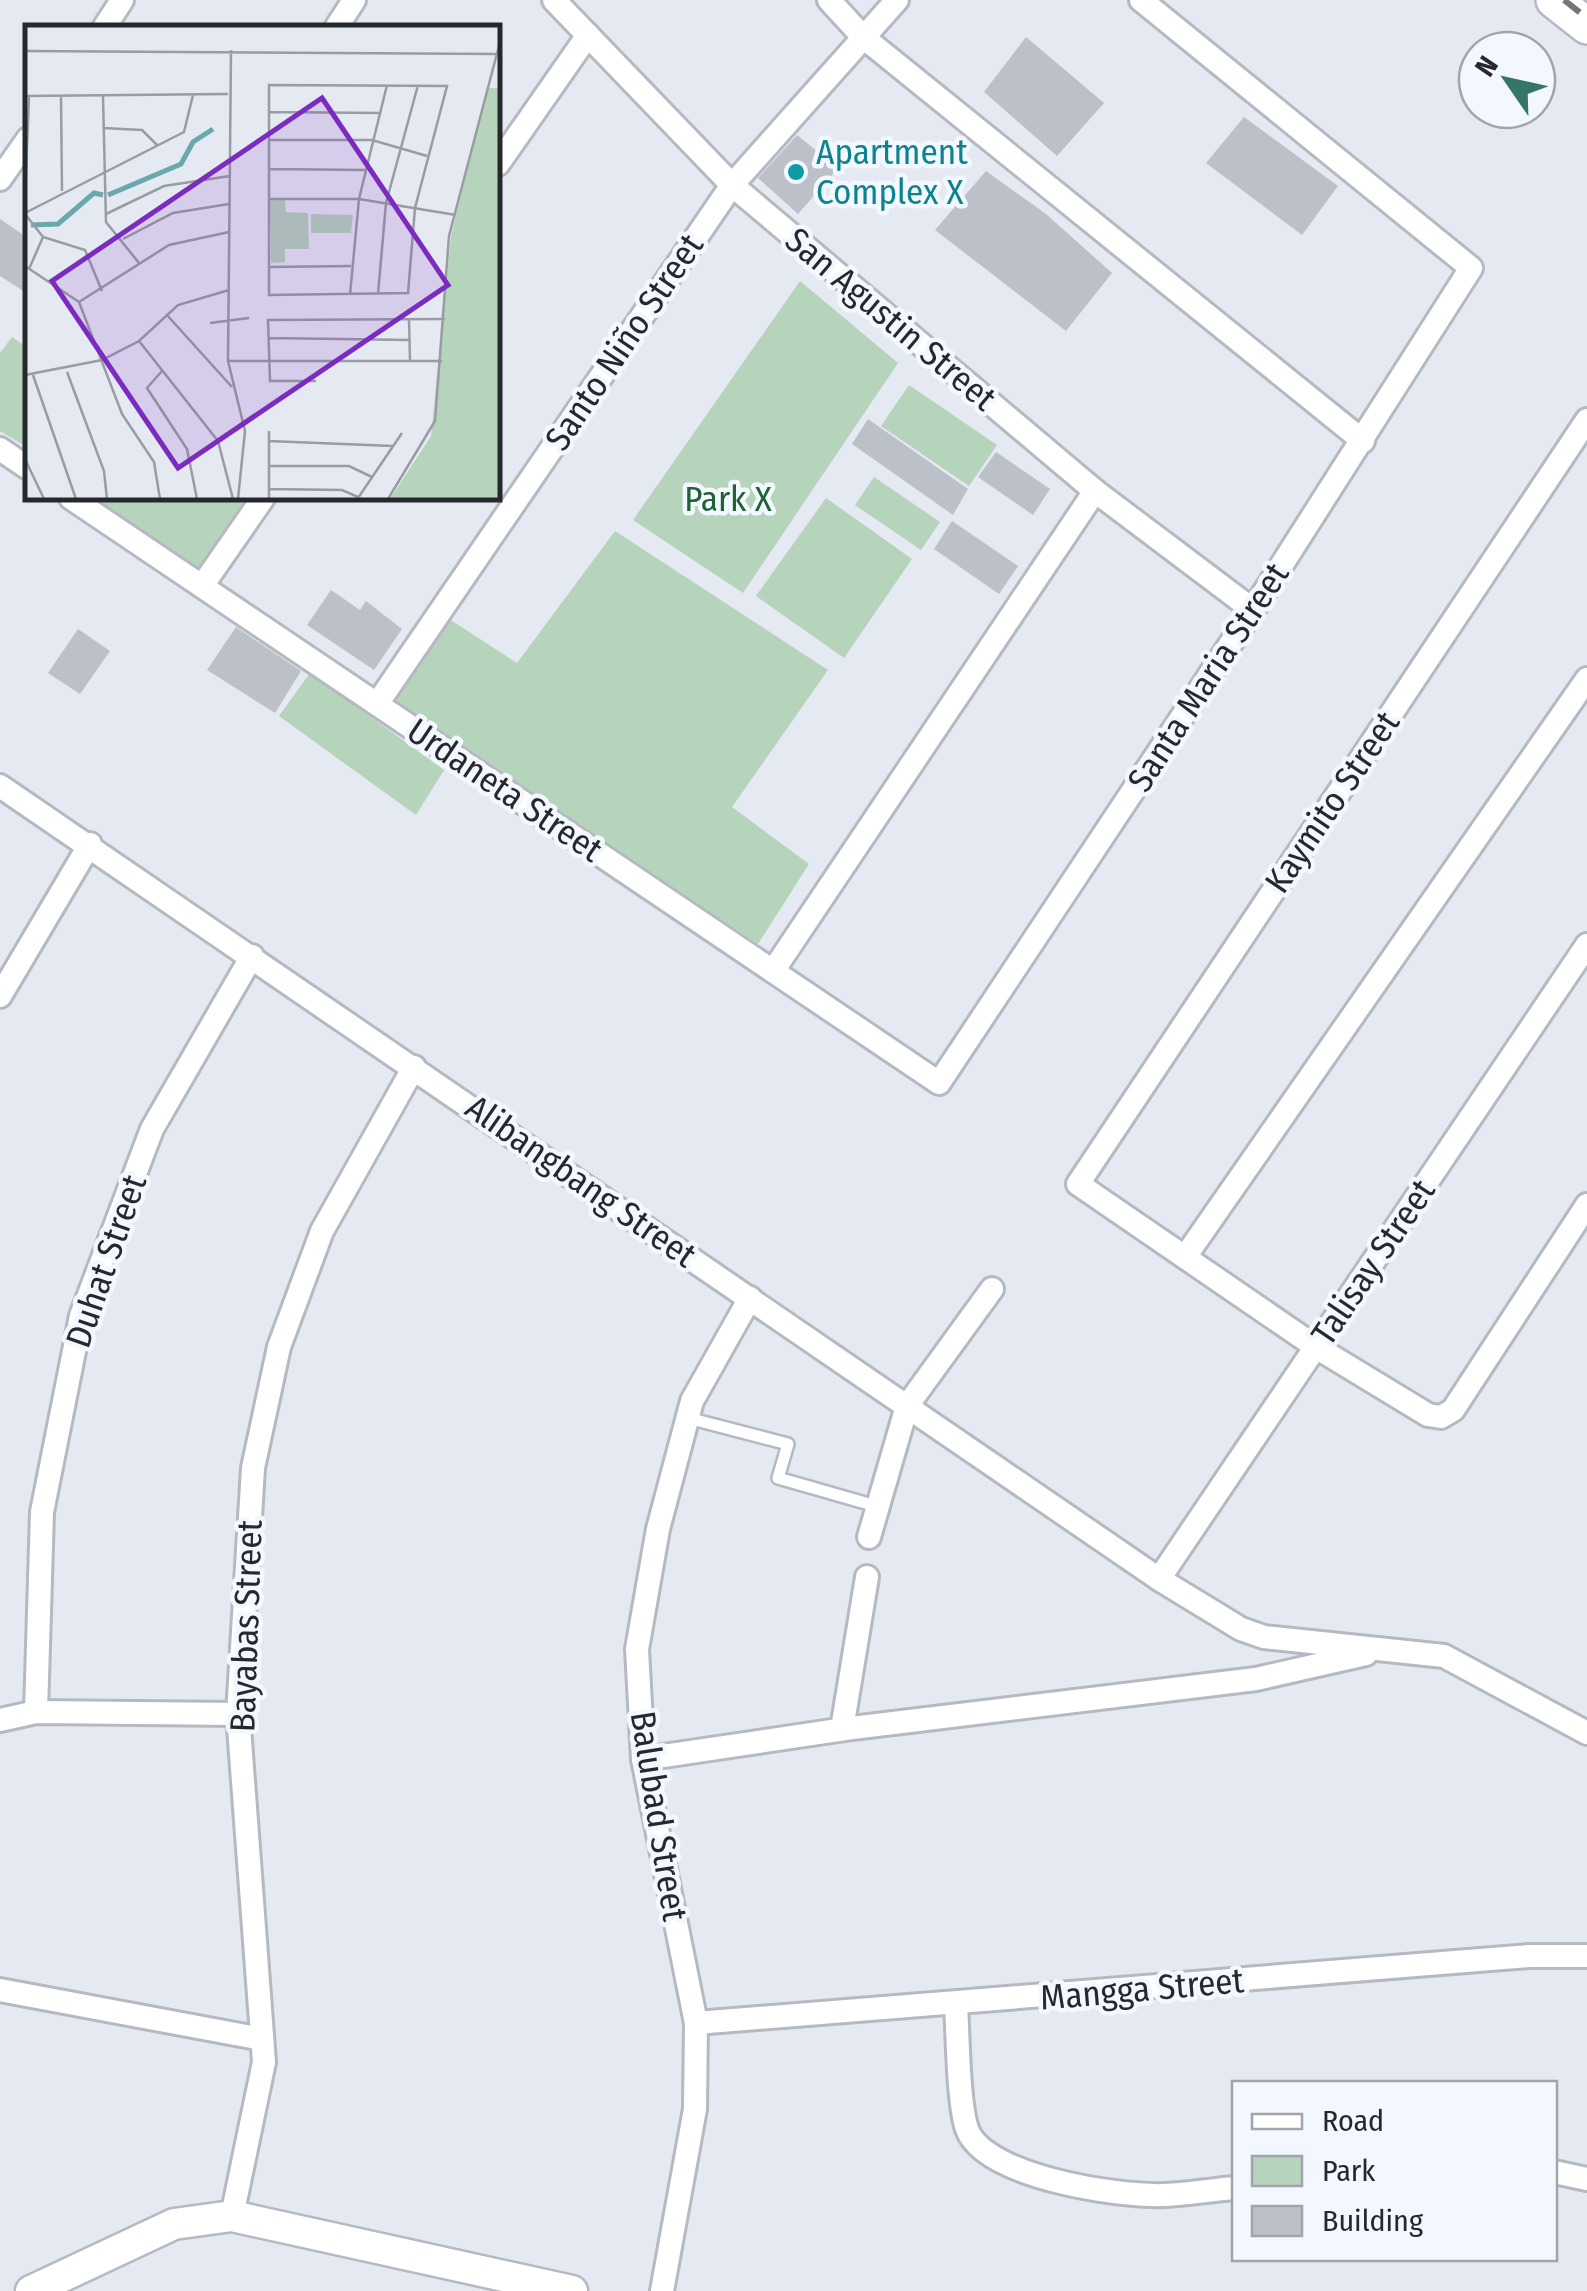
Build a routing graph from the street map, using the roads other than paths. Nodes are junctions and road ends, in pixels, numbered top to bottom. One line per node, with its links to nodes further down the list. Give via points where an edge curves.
1 (122, 0): 8 (street)
2 (354, 0): 9 (street)
3 (554, 0): 11 (street, San Agustin Street)
4 (830, 0): 12 (street)
5 (897, 0): 12 (street, Santo Niño Street)
6 (1140, 0): 18 (street, Santa Maria Street, via 1471,268)
7 (1554, 0): 10 (main road)
8 (106, 25)
9 (338, 25)
10 (1587, 26)
11 (588, 35): 14 (street); 16 (street, San Agustin Street)
12 (862, 36): 16 (street, Santo Niño Street); 18 (street)
13 (25, 143): 15 (street)
14 (500, 161)
15 (0, 180)
16 (732, 185): 21 (street, San Agustin Street); 27 (street, Santo Niño Street)
17 (1587, 420): 37 (street, Kaymito Street, via 1078,1184)
18 (1362, 442): 25 (street, Santa Maria Street)
19 (0, 449): 20 (street)
20 (25, 466)
21 (1095, 491): 25 (street, San Agustin Street); 32 (street)
22 (74, 500): 24 (street, Urdaneta Street)
23 (263, 500): 24 (street)
24 (202, 586): 27 (street, Urdaneta Street)
25 (1253, 610): 35 (street, Santa Maria Street)
26 (1587, 679): 37 (street)
27 (377, 704): 32 (street, Urdaneta Street)
28 (0, 786): 29 (street, Alibangbang Street)
29 (90, 844): 31 (street, Alibangbang Street); 33 (street)
30 (1587, 945): 40 (street, Talisay Street)
31 (252, 956): 34 (street, Alibangbang Street); 48 (street, Duhat Street, via 152,1129 81,1316 42,1512)
32 (772, 971): 35 (street, Urdaneta Street)
33 (0, 996)
34 (414, 1067): 39 (street, Alibangbang Street); 49 (street, Bayabas Street, via 322,1231 279,1347 253,1468)
35 (938, 1083)
36 (1587, 1204): 40 (street, via 1453,1410 1441,1417 1428,1416)
37 (1185, 1258): 40 (street)
38 (992, 1288): 41 (street)
39 (750, 1298): 41 (street, Alibangbang Street); 42 (street, Balubad Street)
40 (1316, 1347): 46 (street, Talisay Street)
41 (907, 1406): 43 (street); 46 (street, Alibangbang Street)
42 (688, 1418): 43 (lane, via 788,1444 778,1478); 53 (street, Balubad Street, via 658,1529 637,1650)
43 (876, 1506): 44 (street)
44 (870, 1537)
45 (867, 1576): 51 (street)
46 (1160, 1579): 47 (street, Alibangbang Street, via 1264,1637)
47 (1394, 1648): 51 (street, via 1256,1679); 52 (street, Alibangbang Street, via 1444,1656)
48 (36, 1712): 49 (street); 50 (street)
49 (238, 1714): 58 (street, Bayabas Street)
50 (0, 1720)
51 (842, 1729): 53 (street)
52 (1587, 1733)
53 (643, 1759): 57 (street, Balubad Street)
54 (1587, 1956): 56 (street, Mangga Street)
55 (0, 1990): 58 (street)
56 (956, 2005): 57 (street, Mangga Street); 61 (street, via 967,2128 999,2162 1081,2187 1162,2196)
57 (696, 2024): 65 (street, Balubad Street, via 695,2108)
58 (262, 2039): 62 (street, Bayabas Street, via 264,2062)
59 (1557, 2173): 60 (street)
60 (1587, 2179)
61 (1232, 2188)
62 (232, 2216): 63 (street, via 174,2224); 64 (street)
63 (31, 2291)
64 (572, 2291)
65 (662, 2291)

